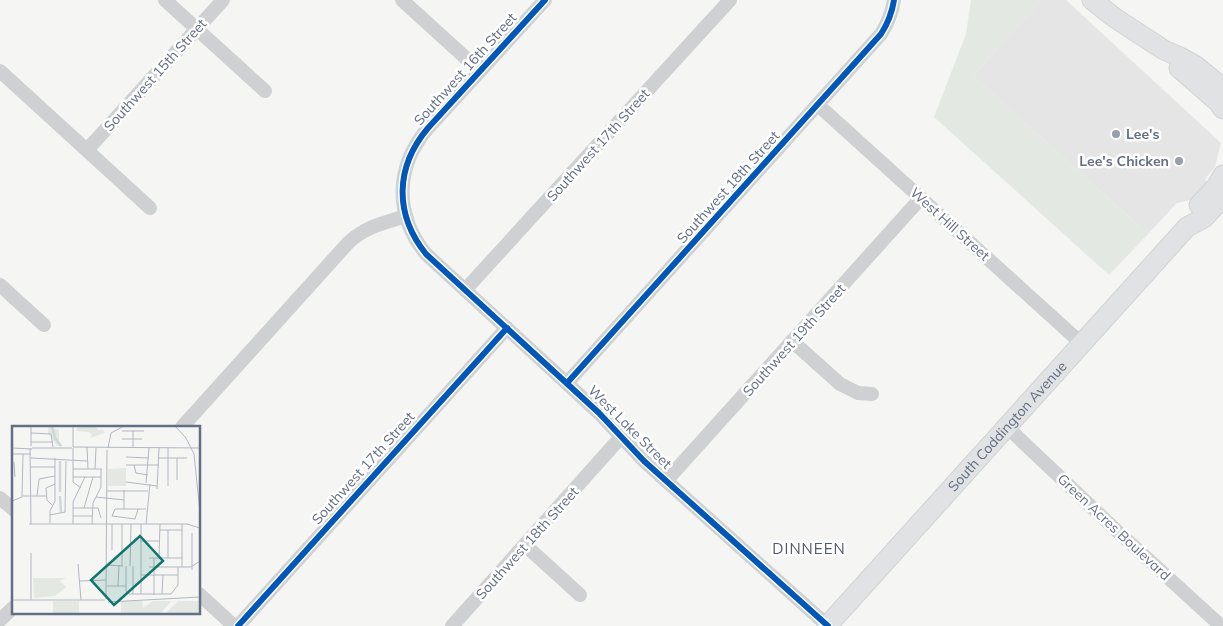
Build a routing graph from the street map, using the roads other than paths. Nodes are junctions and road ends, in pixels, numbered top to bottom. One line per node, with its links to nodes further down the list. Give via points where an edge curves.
1 (165, 0): 8 (street)
2 (222, 0): 8 (street, Southwest 15th Street)
3 (402, 0): 10 (street)
4 (545, 0): 10 (street, Southwest 16th Street)
5 (730, 0): 24 (street, Southwest 17th Street)
6 (894, 0): 14 (street, Southwest 18th Street, via 889,21 881,34)
7 (1092, 0): 9 (main road)
8 (196, 29): 13 (street); 16 (street, Southwest 15th Street)
9 (1164, 50): 12 (main road, via 1196,66); 15 (main road)
10 (480, 71): 21 (street, Southwest 16th Street, via 421,136 413,150 403,180)
11 (3, 78): 16 (street)
12 (1223, 88)
13 (265, 91)
14 (818, 105): 19 (street, West Hill Street); 29 (street, Southwest 18th Street)
15 (1223, 109)
16 (87, 150): 20 (street)
17 (1223, 175): 22 (main road, South Coddington Avenue, via 1194,210)
18 (1223, 197): 22 (main road, South Coddington Avenue, via 1204,218)
19 (921, 198): 27 (street, Southwest 19th Street); 28 (street, West Hill Street)
20 (150, 208)
21 (406, 216): 24 (street, West Lake Street, via 426,254); 31 (street, via 372,226 355,236)
22 (1187, 228): 28 (main road, South Coddington Avenue)
23 (0, 285): 25 (street)
24 (466, 290): 26 (street, West Lake Street)
25 (44, 325)
26 (507, 328): 29 (street, West Lake Street); 42 (street, Southwest 17th Street)
27 (792, 341): 30 (street, via 840,384 858,393); 34 (street, Southwest 19th Street)
28 (1082, 343): 32 (main road, South Coddington Avenue)
29 (568, 383): 33 (street, West Lake Street)
30 (872, 394)
31 (183, 426)
32 (1007, 427): 44 (main road, South Coddington Avenue); 45 (street, Green Acres Boulevard)
33 (621, 437): 34 (street, West Lake Street); 37 (street, Southwest 18th Street)
34 (666, 481): 44 (street, West Lake Street)
35 (0, 498): 36 (street)
36 (12, 508)
37 (525, 545): 39 (street); 43 (street, Southwest 18th Street)
38 (200, 595): 42 (street)
39 (580, 595)
40 (12, 609): 41 (street)
41 (0, 620)
42 (236, 626)
43 (452, 626)
44 (828, 626)
45 (1222, 626)

